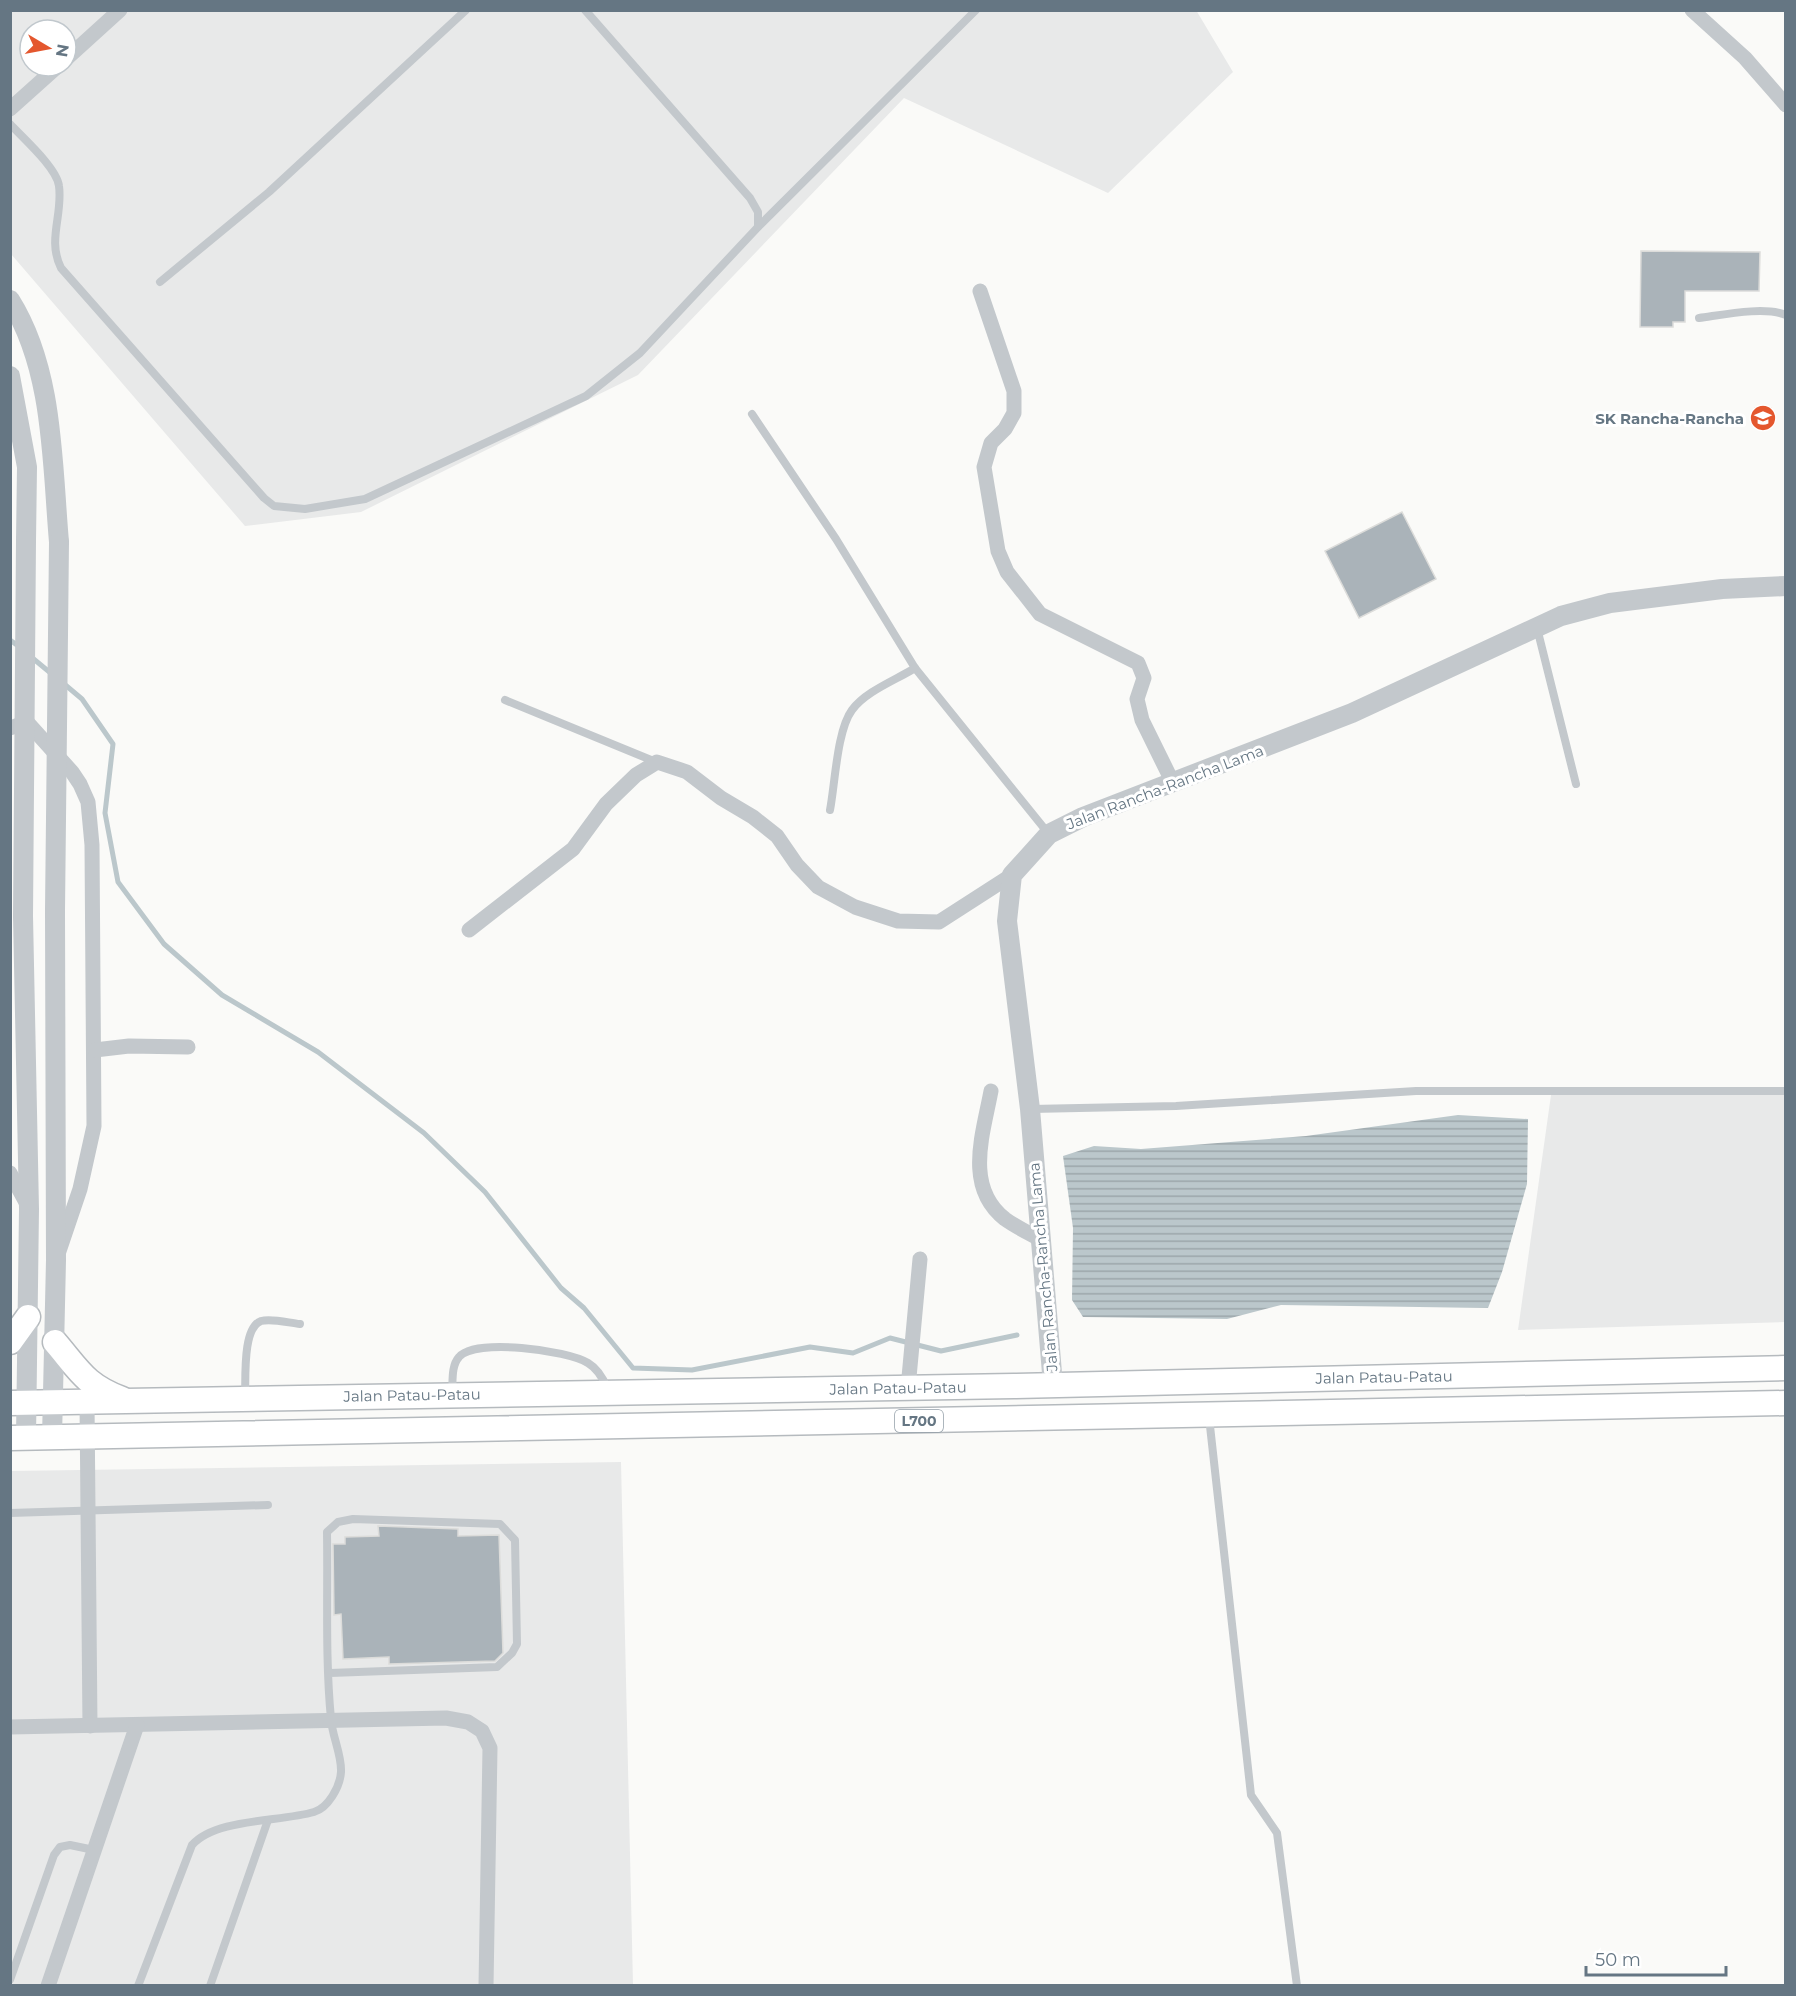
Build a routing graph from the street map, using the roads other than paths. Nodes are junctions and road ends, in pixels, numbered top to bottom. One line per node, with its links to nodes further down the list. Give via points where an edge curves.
1 (120, 10): 6 (street)
2 (466, 10): 12 (lane, via 269,192)
3 (585, 10): 11 (lane, via 750,198 758,212)
4 (976, 10): 11 (lane)
5 (1692, 10): 8 (street, via 1745,58)
6 (78, 48)
7 (45, 78): 9 (street)
8 (1785, 105)
9 (10, 109)
10 (10, 124): 11 (lane, via 59,184 54,244 61,268 264,498 274,506 286,508 306,509 380,494 586,396 640,353)
11 (758, 227)
12 (160, 282)
13 (980, 291): 25 (street, via 1014,391 1014,413 991,443 984,467 998,550 1011,579 1040,614 1138,663 1144,678 1137,699 1142,720)
14 (10, 300): 40 (street, bridge, via 36,359 50,430 59,542)
15 (1785, 315): 16 (lane, via 1739,313)
16 (1699, 318)
17 (10, 376): 37 (street, bridge, via 27,467 23,916)
18 (752, 414): 21 (lane, via 836,539)
19 (1785, 586): 20 (street, Jalan Rancha-Rancha Lama, via 1722,589 1610,603)
20 (1537, 627): 25 (street, Jalan Rancha-Rancha Lama, via 1352,713); 26 (lane)
21 (915, 668): 27 (lane, via 861,700 851,711); 28 (lane)
22 (505, 700): 24 (lane)
23 (19, 722): 32 (street, via 72,771 88,802)
24 (657, 762): 29 (street, via 687,772 753,817 777,836 818,887 855,907 898,921 939,922); 30 (street, via 606,804 573,849)
25 (1173, 783): 28 (street, Jalan Rancha-Rancha Lama)
26 (1576, 784)
27 (830, 810)
28 (1049, 834): 29 (street, Jalan Rancha-Rancha Lama)
29 (1012, 875): 35 (street, Jalan Rancha-Rancha Lama, via 1007,921)
30 (469, 930)
31 (188, 1047): 32 (street)
32 (95, 1050): 40 (street, via 94,1126 80,1189)
33 (991, 1091): 38 (street, via 979,1175 987,1199 1004,1218)
34 (1785, 1091): 35 (lane, via 1416,1091 1176,1106)
35 (1030, 1109): 38 (street, Jalan Rancha-Rancha Lama)
36 (10, 1173): 37 (street)
37 (29, 1209): 41 (street)
38 (1041, 1240): 46 (street, Jalan Rancha-Rancha Lama)
39 (920, 1259): 47 (street)
40 (56, 1260): 44 (street)
41 (28, 1317): 43 (main road); 53 (street)
42 (300, 1324): 50 (lane, via 264,1320 253,1329 247,1343)
43 (10, 1342)
44 (55, 1342): 51 (main road, via 81,1375 99,1390); 54 (street)
45 (1785, 1368): 46 (main road, Jalan Patau-Patau / L700)
46 (1053, 1385): 47 (main road, Jalan Patau-Patau / L700)
47 (908, 1388): 48 (main road, Jalan Patau-Patau / L700)
48 (608, 1393): 49 (main road, Jalan Patau-Patau / L700); 49 (lane, via 594,1367 569,1354 496,1348 468,1349 458,1358)
49 (452, 1394): 50 (main road, Jalan Patau-Patau / L700)
50 (245, 1399): 51 (main road, Jalan Patau-Patau / L700)
51 (126, 1401): 52 (main road, Jalan Patau-Patau / L700)
52 (87, 1402): 54 (main road, Jalan Patau-Patau / L700); 57 (street)
53 (19, 1403): 54 (main road, Jalan Patau-Patau / L700); 58 (street)
54 (53, 1403): 59 (street)
55 (1785, 1403): 56 (main road, L700)
56 (1209, 1416): 57 (main road, L700); 75 (lane, via 1251,1795 1277,1833)
57 (86, 1437): 59 (main road, L700); 61 (street)
58 (18, 1438): 59 (main road, L700)
59 (52, 1438)
60 (268, 1505): 61 (lane)
61 (87, 1511): 62 (lane); 65 (street)
62 (10, 1513)
63 (330, 1673): 63 (lane, via 497,1667 505,1661 517,1644 515,1540 509,1531 500,1524 353,1519 338,1522 327,1532); 64 (lane)
64 (331, 1719): 66 (street); 68 (lane, via 341,1772 330,1800 316,1811); 74 (street, via 446,1718 468,1722 482,1731 490,1748)
65 (90, 1725): 66 (street); 67 (street)
66 (137, 1725): 69 (street)
67 (10, 1727)
68 (268, 1820): 72 (lane, via 211,1832 192,1845); 73 (lane)
69 (94, 1850): 70 (lane, via 70,1845 60,1847 54,1855); 71 (street)
70 (10, 1980)
71 (48, 1986)
72 (138, 1986)
73 (210, 1986)
74 (486, 1986)
75 (1297, 1986)

